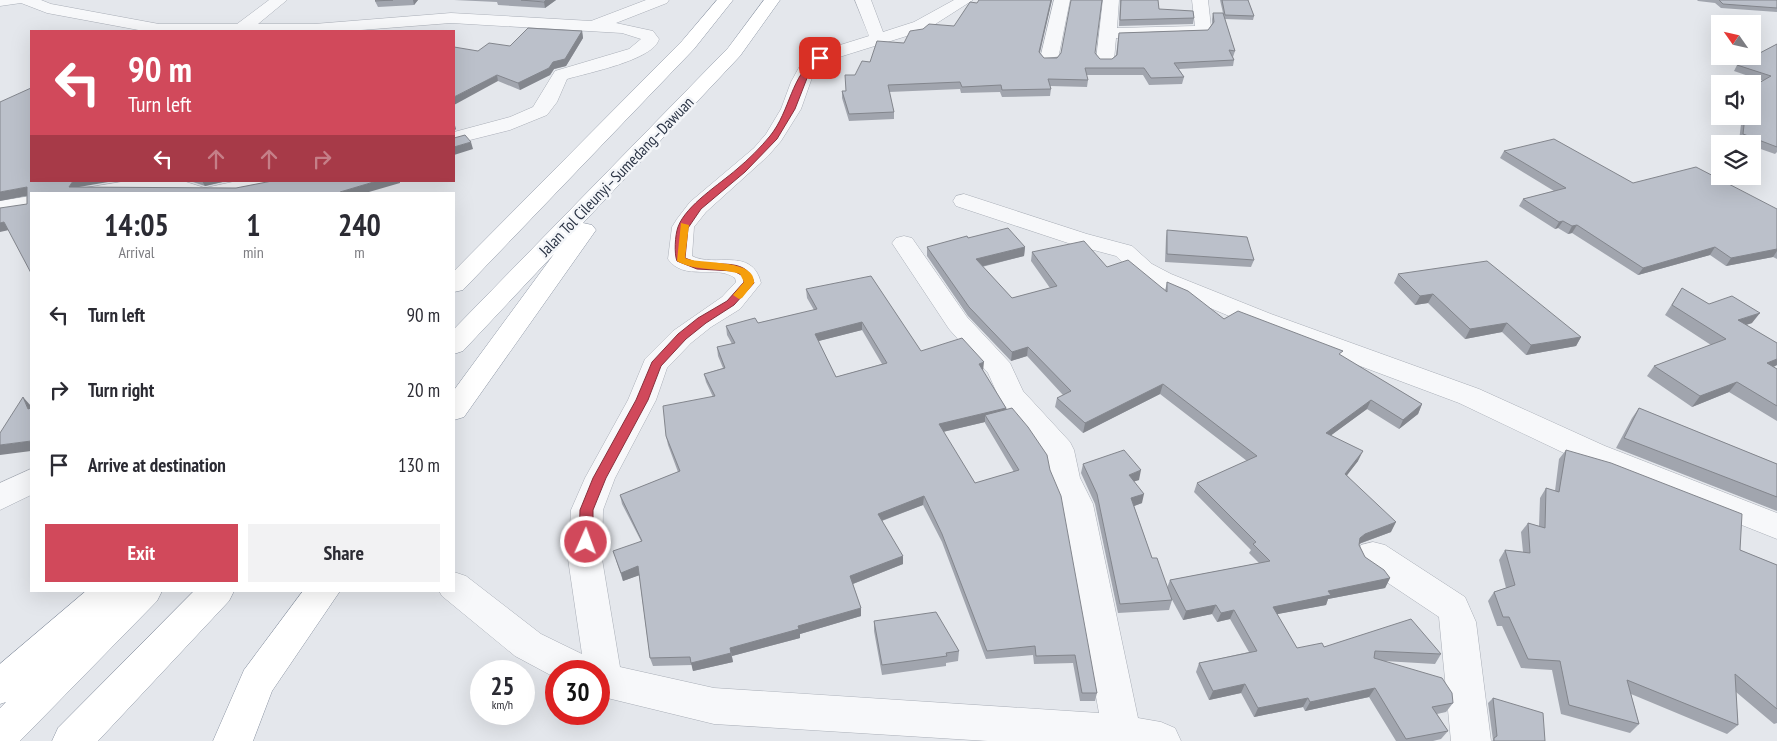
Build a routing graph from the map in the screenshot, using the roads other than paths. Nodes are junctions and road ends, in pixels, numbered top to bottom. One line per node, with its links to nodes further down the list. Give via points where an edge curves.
1 (16, 0): 12 (street)
2 (27, 0): 16 (street, via 47,8 159,28)
3 (280, 0): 16 (street)
4 (661, 0): 15 (street)
5 (725, 0): 33 (highway, via 688,45)
6 (772, 0): 24 (highway, Jalan Tol Cileunyi–Sumedang–Dawuan, via 734,52)
7 (863, 0): 18 (street)
8 (964, 0): 18 (street, via 920,26)
9 (1062, 0): 19 (street)
10 (1111, 0): 17 (street)
11 (1200, 0): 17 (street, via 1203,27 1200,31)
12 (0, 1)
13 (470, 5): 14 (street)
14 (451, 18): 15 (street); 16 (street, via 314,29)
15 (593, 26): 22 (street, via 636,30 647,35 649,44 635,54 561,75 556,79 545,108 531,116)
16 (240, 30)
17 (1108, 33): 20 (street)
18 (879, 38): 46 (street, via 827,55 808,66 791,109 774,137 742,170 698,207 683,228 680,259 697,266 736,268 747,275 749,283 731,303 702,320 682,337 656,365 642,400 600,478 587,510 585,559)
19 (1049, 59)
20 (1105, 60)
21 (455, 123): 22 (street)
22 (480, 132): 23 (street)
23 (455, 138)
24 (642, 150): 34 (highway, Jalan Tol Cileunyi–Sumedang–Dawuan); 35 (highway)
25 (266, 182): 28 (street)
26 (100, 192): 27 (street, via 184,187)
27 (196, 192)
28 (216, 192)
29 (964, 201): 38 (street, via 1124,251 1143,269 1162,279 1262,320 1469,396 1594,454)
30 (30, 203): 31 (street)
31 (0, 208)
32 (904, 243): 50 (street, via 958,323 1000,369 1012,395 1059,450 1065,478 1077,504)
33 (455, 284)
34 (455, 344)
35 (455, 409)
36 (30, 482): 37 (street)
37 (0, 498)
38 (1777, 526)
39 (1373, 556): 54 (street, via 1453,608 1458,622)
40 (455, 587): 45 (street, via 528,645)
41 (110, 592): 48 (highway)
42 (144, 592): 49 (highway)
43 (216, 592): 51 (highway)
44 (322, 592): 52 (highway, via 257,682)
45 (559, 660)
46 (593, 660)
47 (610, 681): 50 (street, via 714,706)
48 (0, 687)
49 (0, 734)
50 (1122, 734): 53 (street)
51 (72, 741)
52 (233, 741)
53 (1161, 741)
54 (1471, 741)

